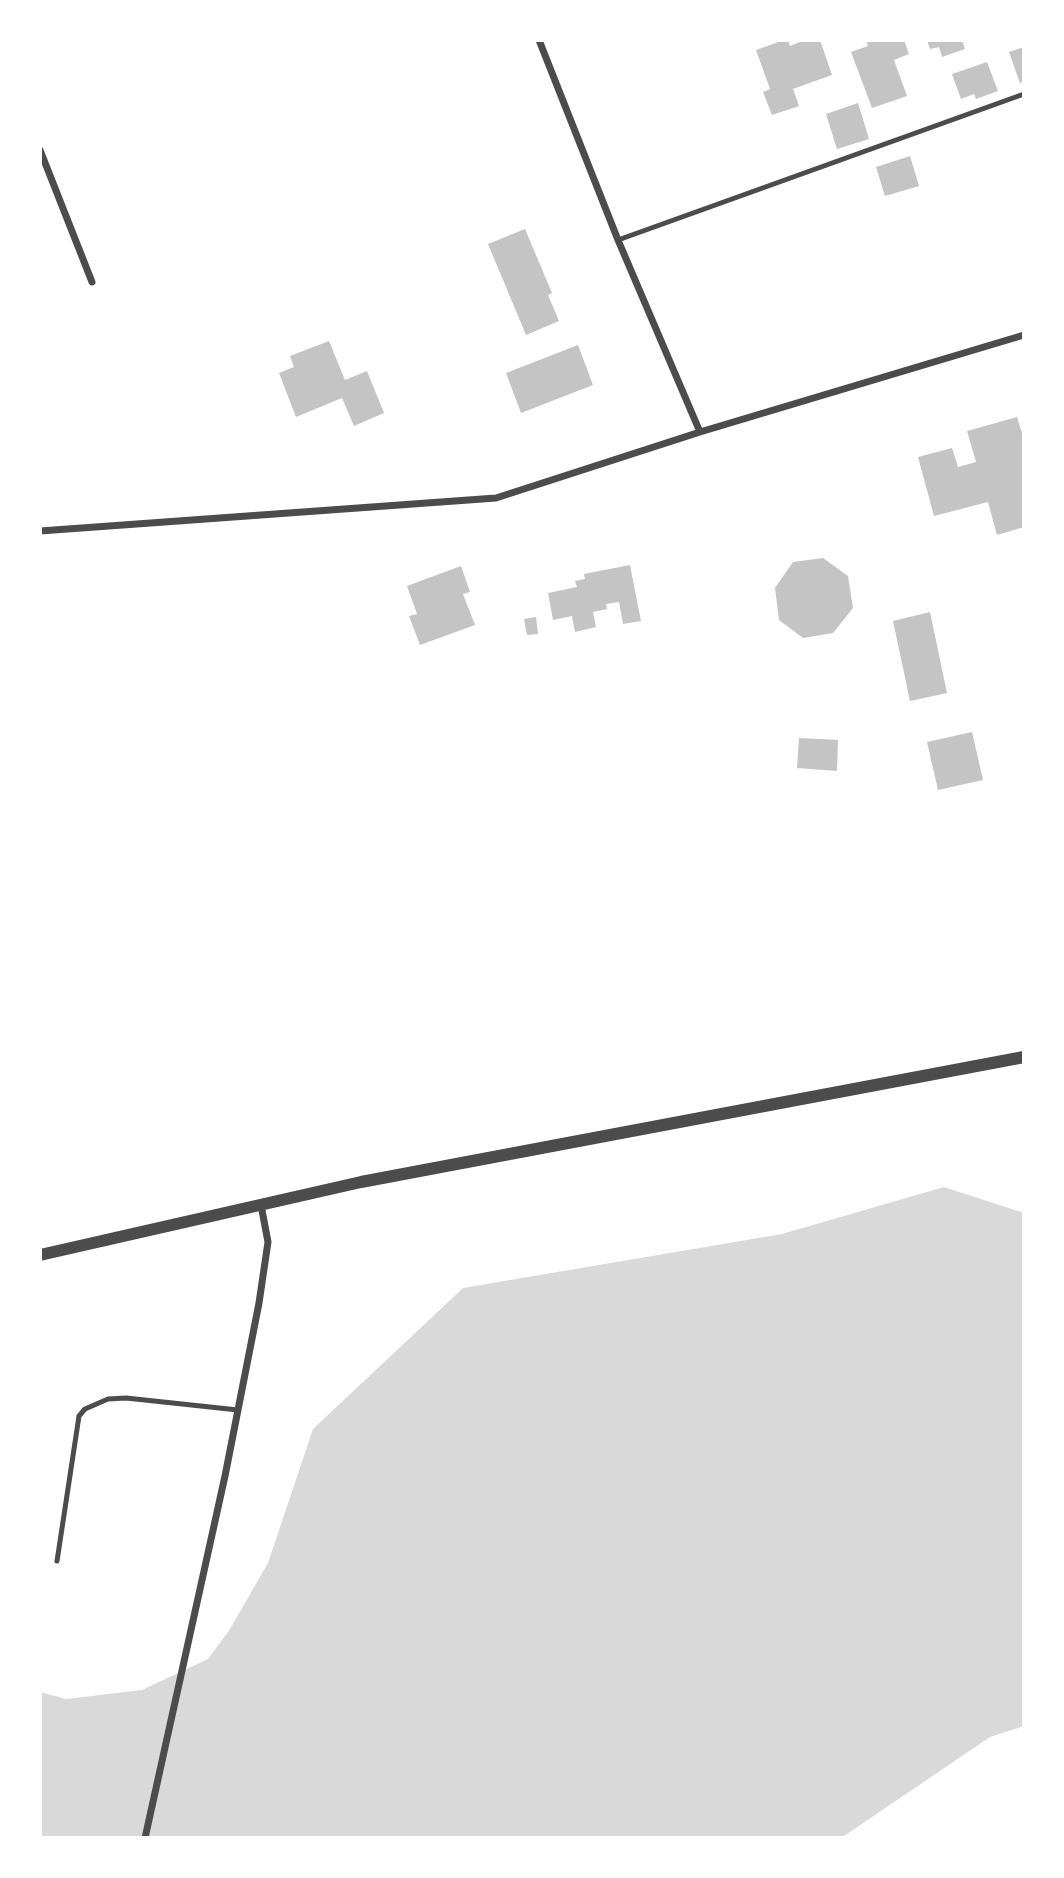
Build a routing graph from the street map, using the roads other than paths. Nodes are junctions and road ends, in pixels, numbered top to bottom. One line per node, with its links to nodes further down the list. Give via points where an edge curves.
1 (539, 40): 4 (street)
2 (1024, 94): 4 (lane)
3 (40, 150): 5 (street)
4 (618, 240): 7 (street)
5 (93, 282)
6 (1024, 335): 7 (street)
7 (700, 432): 8 (street, via 496,498)
8 (40, 531)
9 (1024, 1057): 10 (street)
10 (261, 1205): 11 (street); 12 (street, via 268,1242)
11 (40, 1255)
12 (238, 1410): 13 (lane, via 126,1398 108,1399 85,1409 79,1416); 14 (street)
13 (57, 1561)
14 (145, 1838)

